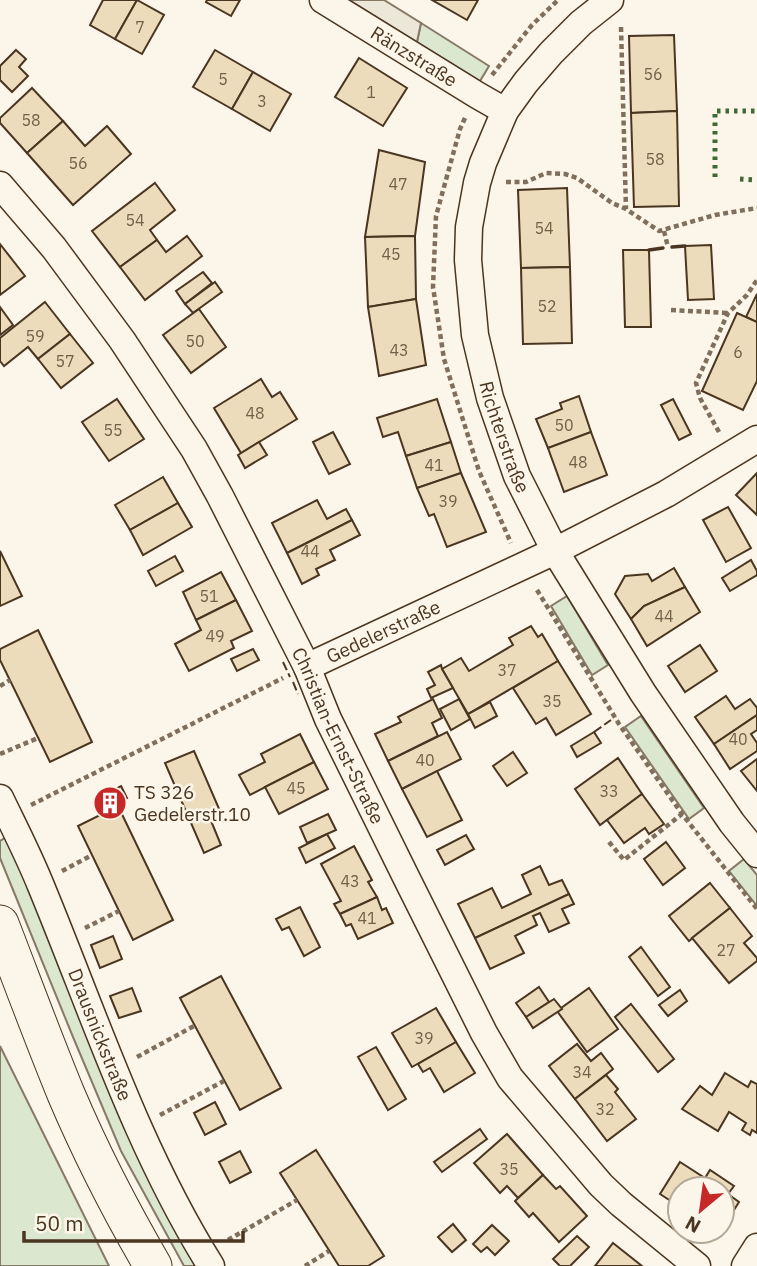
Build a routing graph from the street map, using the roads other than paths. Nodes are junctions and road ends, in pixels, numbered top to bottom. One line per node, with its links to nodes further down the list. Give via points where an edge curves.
1 (323, 0): 3 (street, Ränzstraße)
2 (615, 7): 3 (street, Richterstraße, via 581,23 526,82)
3 (506, 111): 6 (street, Richterstraße, via 483,163 469,227 475,335 490,398 517,476)
4 (0, 185): 7 (street, Christian-Ernst-Straße, via 74,275 181,429)
5 (757, 439): 6 (street, Gedelerstraße, via 666,494)
6 (555, 551): 7 (street, Gedelerstraße); 9 (street, Richterstraße, via 643,693)
7 (307, 667): 14 (street, Christian-Ernst-Straße, via 406,877 510,1078 601,1185)
8 (4, 807): 12 (street, Drausnickstraße, via 138,1126 173,1199)
9 (757, 854)
10 (0, 924): 13 (main road, via 77,1119)
11 (757, 1247): 15 (street)
12 (215, 1256)
13 (153, 1266)
14 (697, 1266)
15 (745, 1266)

